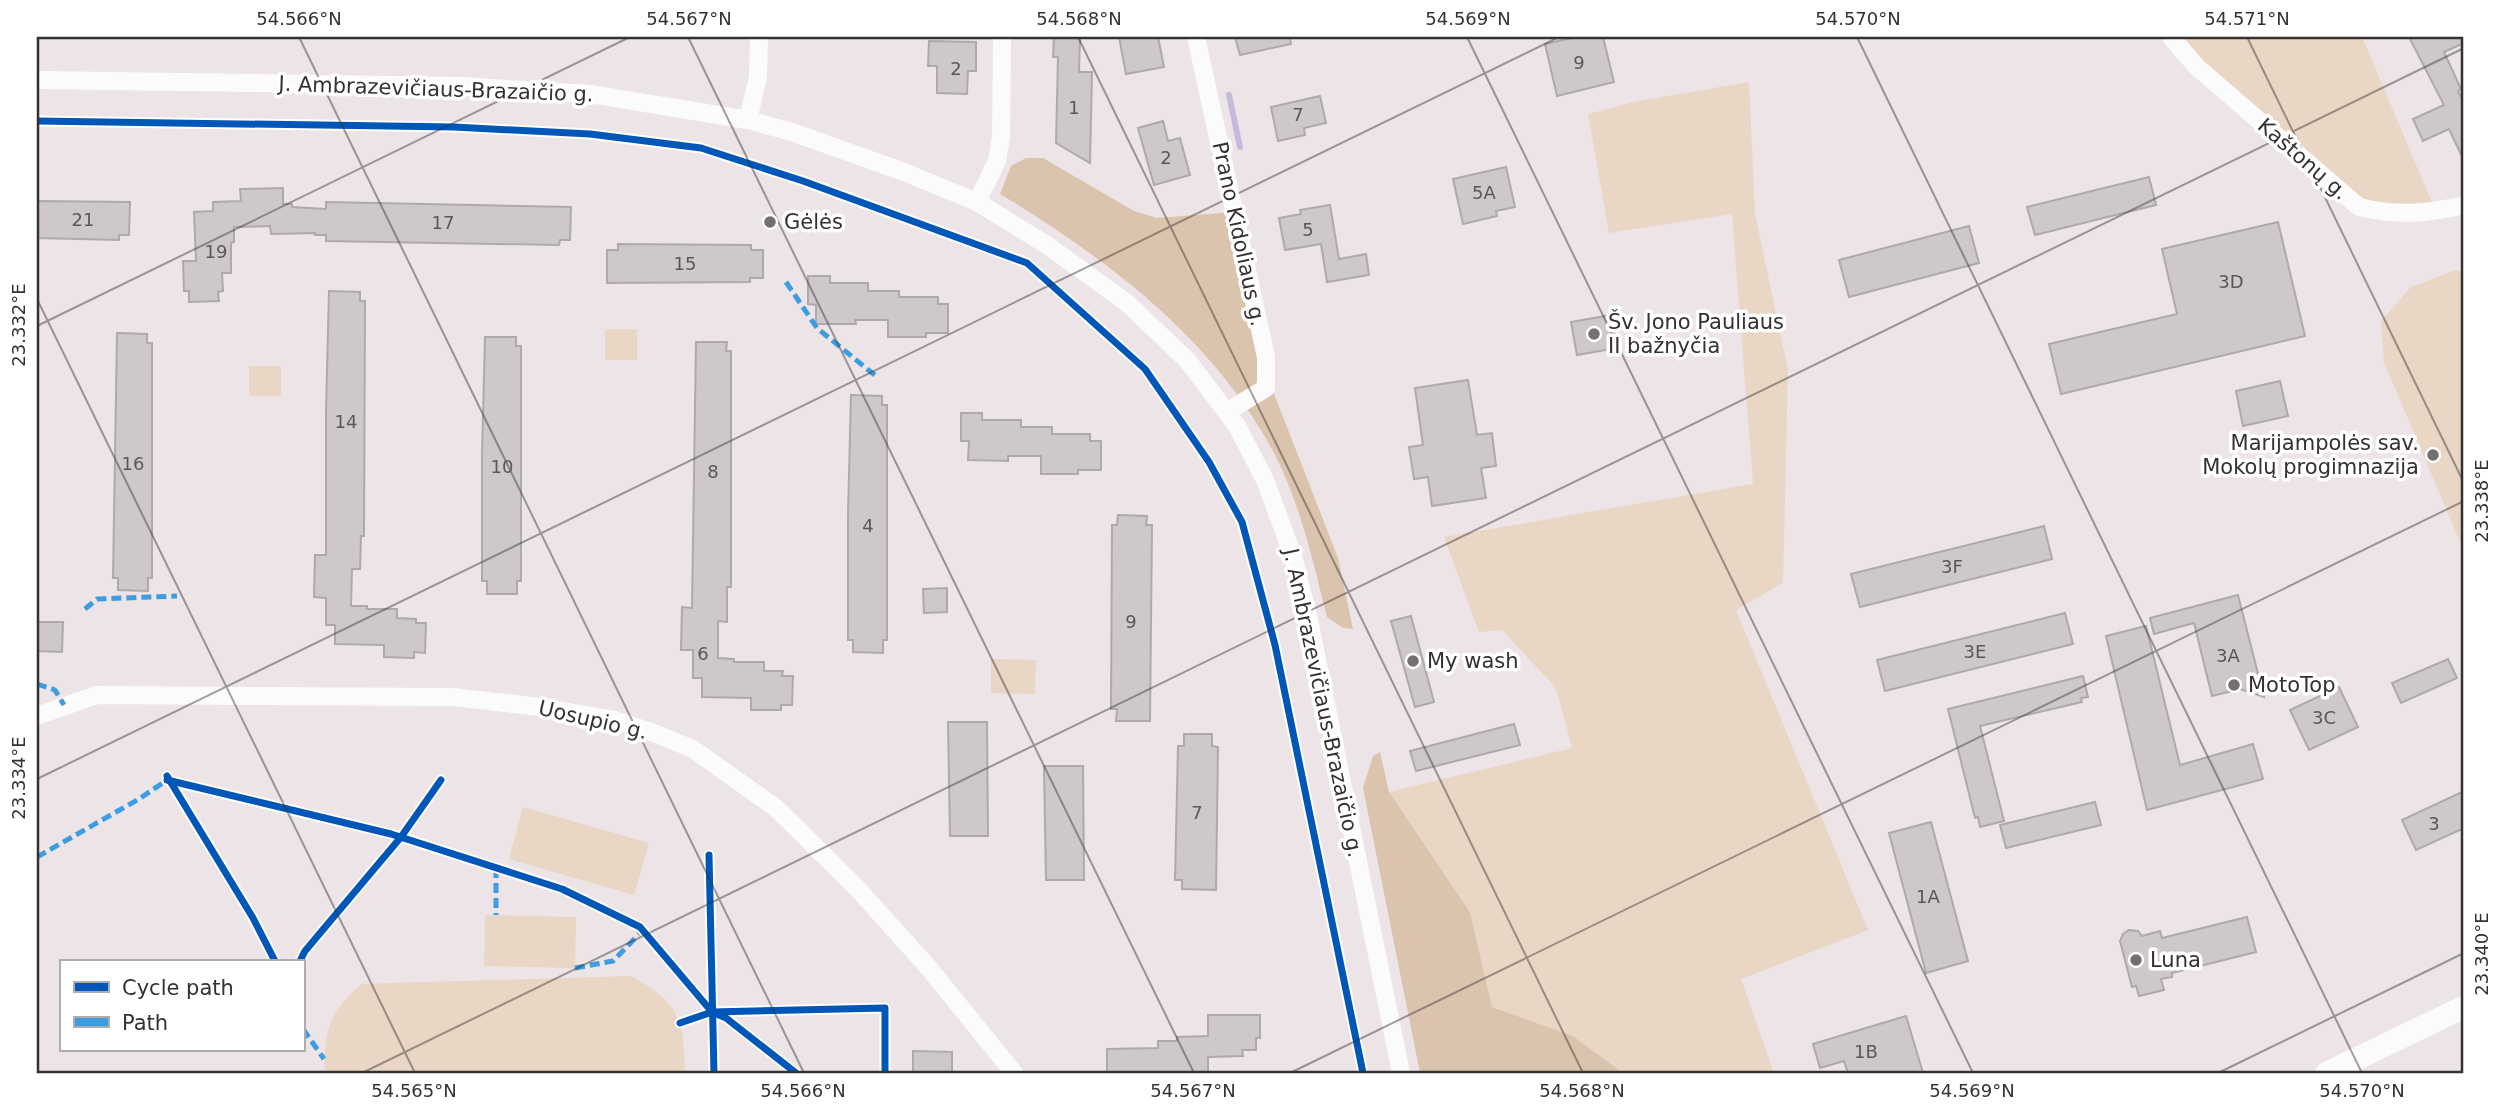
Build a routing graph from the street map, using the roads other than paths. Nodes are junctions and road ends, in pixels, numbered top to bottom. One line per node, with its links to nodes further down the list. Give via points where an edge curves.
1 (760, 37): 6 (street, via 758,77)
2 (1002, 37): 7 (street, via 1001,137 997,161)
3 (1196, 37): 9 (street, Prano Kidoliaus g., via 1266,357 1266,388)
4 (2171, 37): 8 (street, Kaštonų g., via 2197,67 2359,207 2386,214 2436,212)
5 (37, 80): 6 (street, J. Ambrazevičiaus-Brazaičio g., via 531,89)
6 (748, 120): 7 (street, J. Ambrazevičiaus-Brazaičio g., via 839,148)
7 (977, 202): 9 (street, J. Ambrazevičiaus-Brazaičio g., via 1127,303 1187,360)
8 (2464, 205)
9 (1228, 411): 13 (street, J. Ambrazevičiaus-Brazaičio g., via 1265,480 1293,556)
10 (37, 716): 12 (street, Uosupio g., via 96,695 453,697 615,720 654,733 692,749 776,808 928,967)
11 (2464, 1007): 14 (main road)
12 (1014, 1073)
13 (1401, 1073)
14 (2328, 1073)

